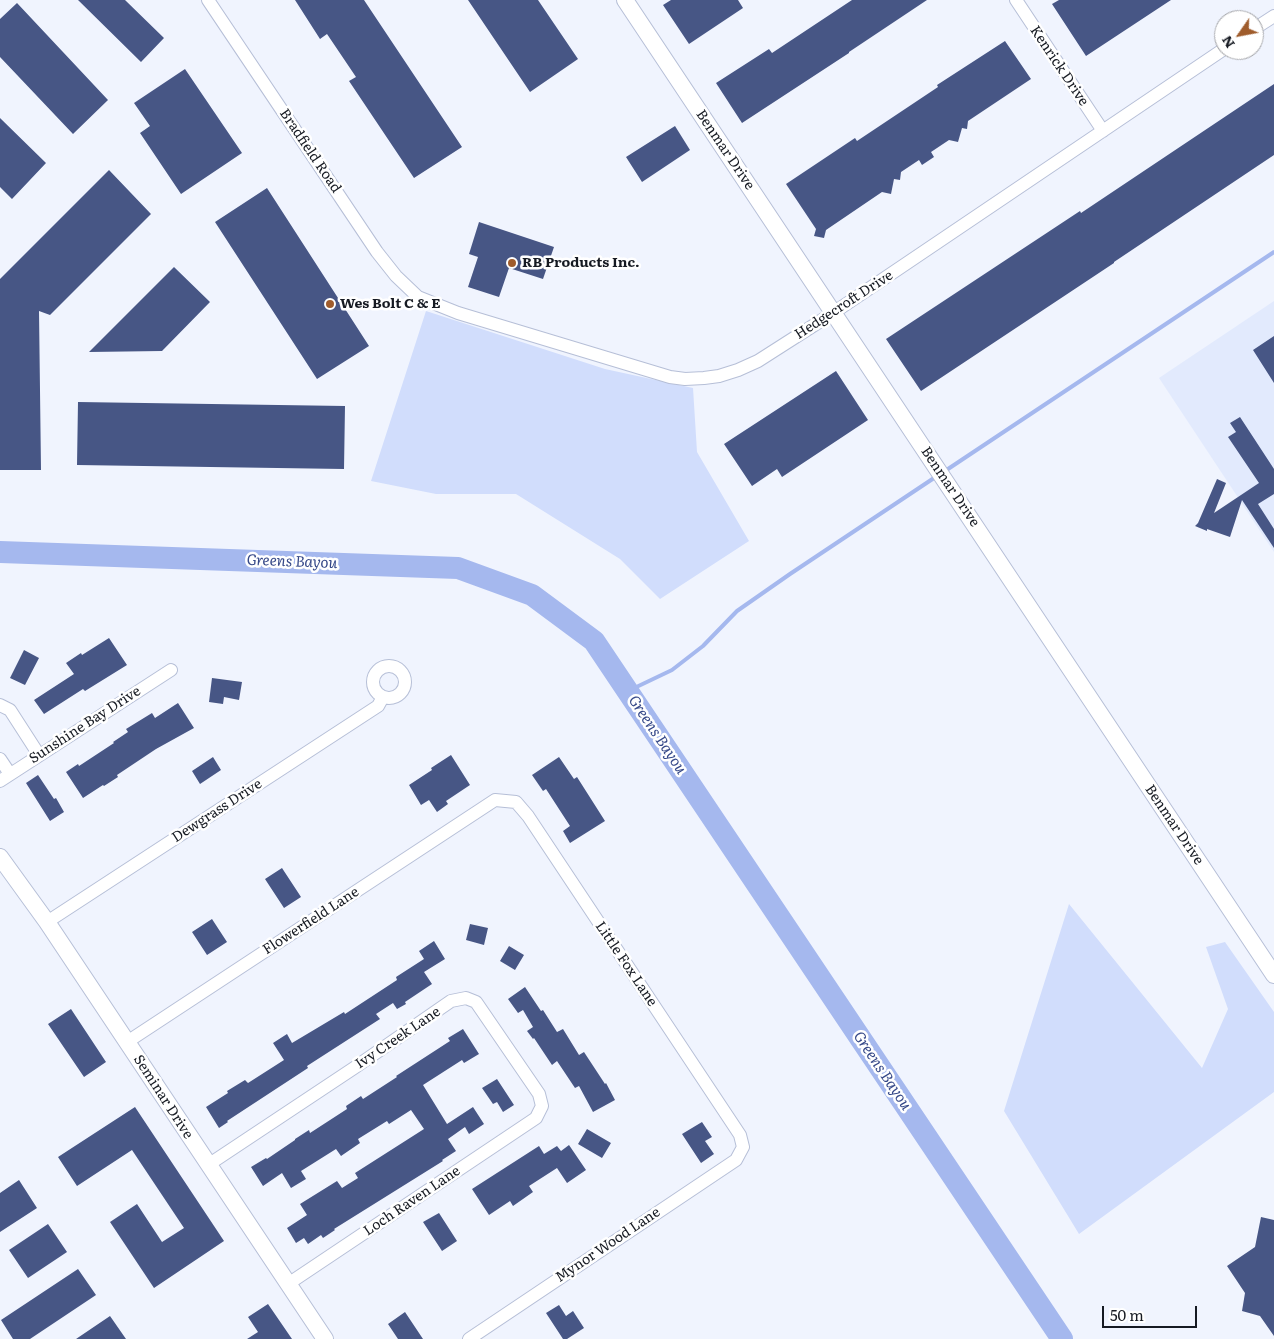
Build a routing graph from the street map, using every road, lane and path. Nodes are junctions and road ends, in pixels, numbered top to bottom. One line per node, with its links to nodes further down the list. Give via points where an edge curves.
1 (208, 0): 6 (street, Bradfield Road, via 377,252)
2 (625, 0): 7 (street, Benmar Drive)
3 (1016, 0): 5 (street, Kenrick Drive)
4 (1214, 56): 5 (street, Hedgecroft Drive)
5 (1103, 131): 7 (street, Hedgecroft Drive)
6 (418, 297): 7 (street, Hedgecroft Drive, via 458,313 685,379 719,376 738,370 758,361)
7 (833, 313): 17 (street, Benmar Drive)
8 (171, 670): 11 (street, Sunshine Bay Drive)
9 (383, 697): 16 (street, Dewgrass Drive, via 378,706)
10 (0, 705): 11 (street, via 10,710)
11 (39, 755): 13 (street, Sunshine Bay Drive)
12 (0, 759): 13 (street)
13 (5, 778)
14 (495, 800): 18 (street, Flowerfield Lane); 20 (street, Little Fox Lane, via 516,802 528,816 740,1135)
15 (0, 857): 16 (street, Seminar Drive)
16 (48, 922): 18 (street, Seminar Drive)
17 (1274, 975)
18 (128, 1042): 21 (street, Seminar Drive)
19 (536, 1118): 21 (street, Ivy Creek Lane, via 542,1106 539,1094 476,1002 466,998 451,1001); 22 (street, Loch Raven Lane)
20 (743, 1147): 24 (street, Mynor Wood Lane, via 736,1160)
21 (208, 1165): 22 (street, Seminar Drive)
22 (288, 1284): 23 (street, Seminar Drive)
23 (325, 1339)
24 (469, 1339)

